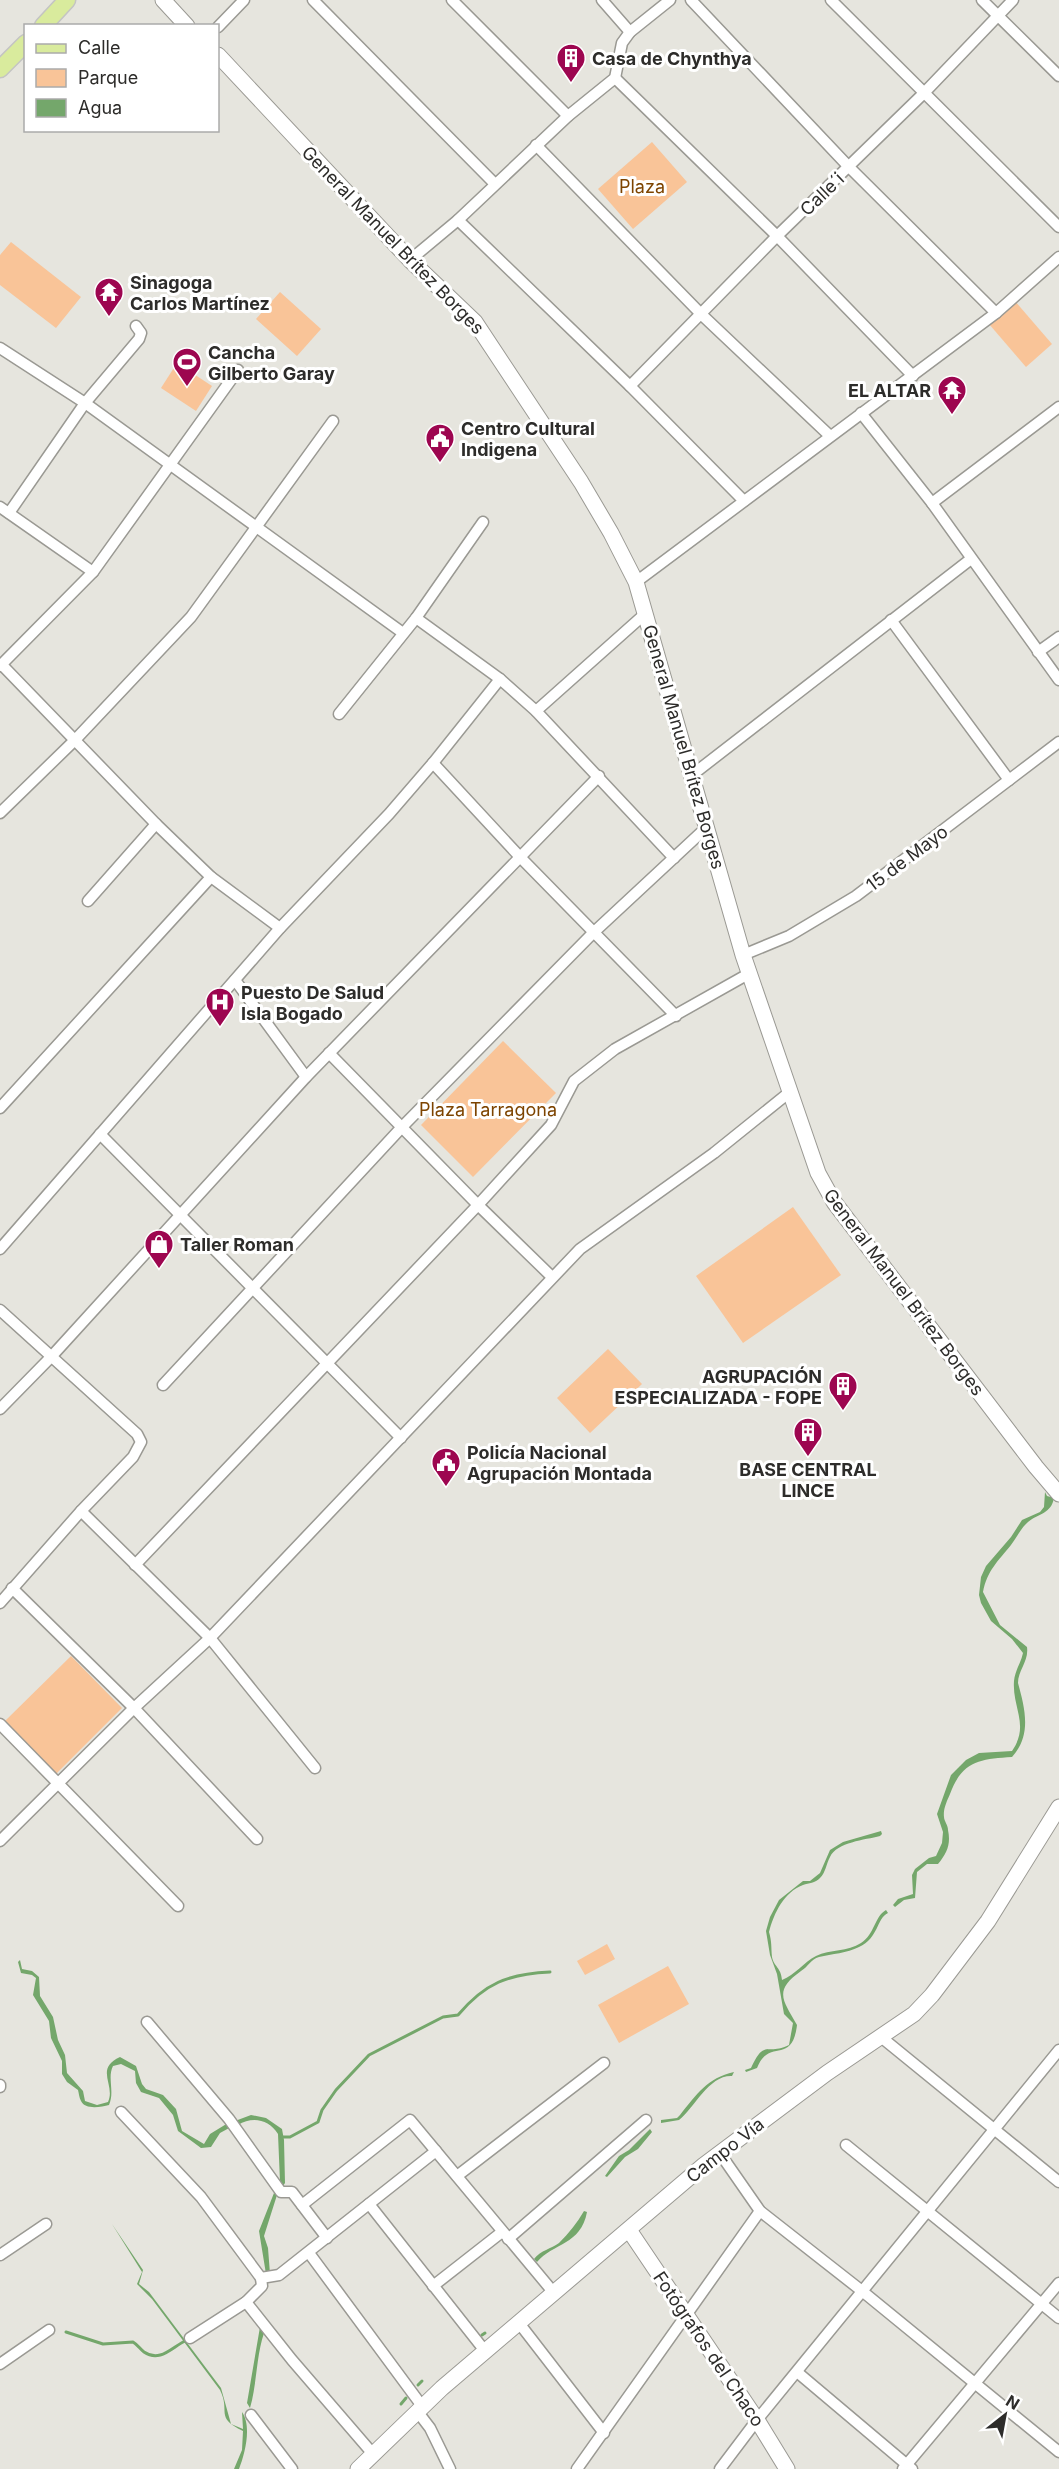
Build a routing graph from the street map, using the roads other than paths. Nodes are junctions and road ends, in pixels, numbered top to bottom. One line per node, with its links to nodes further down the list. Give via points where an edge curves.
1 (67, 0): 13 (main road)
2 (163, 0): 14 (street)
3 (244, 0): 15 (street)
4 (313, 0): 26 (street)
5 (452, 0): 23 (street)
6 (602, 0): 16 (street)
7 (670, 0): 16 (street)
8 (691, 0): 25 (street)
9 (831, 0): 22 (street)
10 (982, 0): 12 (street)
11 (1013, 0): 12 (street, Calle´i)
12 (998, 16): 20 (street); 22 (street, Calle´i)
13 (45, 24)
14 (185, 24)
15 (219, 26)
16 (630, 32): 21 (street, via 622,43)
17 (24, 45): 19 (main road)
18 (219, 57): 31 (street, General Manuel Brítez Borges)
19 (2, 65)
20 (1059, 76)
21 (615, 78): 23 (street); 29 (street)
22 (924, 93): 25 (street, Calle´i); 28 (street)
23 (568, 116): 24 (street)
24 (536, 145): 26 (street); 33 (street)
25 (849, 167): 29 (street, Calle´i); 32 (street)
26 (495, 183): 27 (street)
27 (458, 220): 31 (street); 38 (street)
28 (1059, 227)
29 (777, 236): 33 (street, Calle´i); 37 (street)
30 (1059, 257): 32 (street)
31 (410, 260): 52 (street, General Manuel Brítez Borges, via 465,310 483,332 581,482)
32 (996, 313): 37 (street)
33 (702, 315): 38 (street, Calle´i); 43 (street)
34 (136, 327): 39 (street, via 141,333 139,339)
35 (0, 348): 39 (street)
36 (238, 370): 44 (street)
37 (913, 376): 41 (street)
38 (630, 386): 45 (street)
39 (85, 403): 44 (street); 47 (street)
40 (1059, 407): 46 (street)
41 (861, 413): 43 (street); 46 (street)
42 (333, 421): 49 (street)
43 (829, 435): 45 (street)
44 (171, 464): 49 (street); 51 (street)
45 (744, 501): 52 (street)
46 (932, 503): 50 (street)
47 (4, 510): 51 (street)
48 (483, 522): 54 (street)
49 (256, 528): 56 (street); 64 (street, via 191,617)
50 (971, 559): 55 (street); 58 (street)
51 (93, 572): 59 (street)
52 (636, 582): 53 (street, General Manuel Brítez Borges)
53 (646, 612): 62 (street); 67 (street, General Manuel Brítez Borges)
54 (416, 618): 56 (street); 60 (street)
55 (891, 620): 67 (street); 69 (street)
56 (403, 633): 63 (street)
57 (1059, 637): 58 (street)
58 (1038, 652): 61 (street)
59 (1, 666): 64 (street)
60 (500, 679): 62 (street); 66 (street)
61 (1059, 681)
62 (536, 711): 68 (street)
63 (339, 714)
64 (75, 740): 70 (street); 71 (street)
65 (1059, 742): 69 (street, 15 de Mayo)
66 (433, 763): 73 (street); 77 (street)
67 (692, 775): 72 (street, General Manuel Brítez Borges)
68 (599, 776): 73 (street); 74 (street)
69 (1009, 780): 79 (street, 15 de Mayo, via 856,896 789,936)
70 (0, 813)
71 (156, 824): 75 (street); 76 (street)
72 (707, 827): 74 (street); 79 (street, General Manuel Brítez Borges)
73 (520, 857): 78 (street); 83 (street)
74 (674, 858): 78 (street)
75 (211, 877): 77 (street); 86 (street)
76 (88, 901)
77 (280, 928): 81 (street)
78 (594, 933): 82 (street); 87 (street)
79 (743, 955): 80 (street, General Manuel Brítez Borges)
80 (750, 974): 82 (street); 85 (street, General Manuel Brítez Borges)
81 (235, 980): 84 (street); 88 (street)
82 (676, 1016): 89 (street, via 615,1049 574,1081 551,1125)
83 (329, 1053): 84 (street); 87 (street)
84 (306, 1077): 90 (street)
85 (791, 1091): 92 (street, via 714,1153 580,1250); 100 (street, General Manuel Brítez Borges, via 818,1173 834,1202)
86 (0, 1108)
87 (402, 1127): 89 (street); 93 (street)
88 (100, 1134): 90 (street); 91 (street)
89 (478, 1205): 92 (street); 96 (street)
90 (180, 1216): 93 (street); 95 (street)
91 (0, 1249)
92 (552, 1277): 99 (street)
93 (252, 1287): 96 (street); 97 (street)
94 (0, 1310): 95 (street)
95 (51, 1357): 98 (street); 101 (street, via 137,1434 141,1442 133,1458)
96 (326, 1363): 99 (street); 102 (street)
97 (163, 1385)
98 (0, 1409)
99 (401, 1438): 105 (street)
100 (1059, 1494)
101 (81, 1511): 102 (street); 103 (street)
102 (135, 1565): 105 (street)
103 (12, 1588): 104 (street); 106 (street)
104 (0, 1603)
105 (210, 1638): 106 (street); 108 (street)
106 (134, 1708): 109 (street); 111 (street)
107 (0, 1724): 109 (street)
108 (315, 1768)
109 (58, 1784): 112 (street); 113 (street)
110 (1059, 1807): 115 (street, Campo Vía, via 988,1921 932,1995 914,2014)
111 (257, 1839)
112 (0, 1840)
113 (178, 1906)
114 (147, 2022): 127 (street, via 229,2119 278,2188 292,2192)
115 (881, 2037): 120 (street); 123 (street, Campo Vía)
116 (1059, 2050): 120 (street)
117 (604, 2063): 124 (street)
118 (121, 2112): 136 (street, via 201,2197)
119 (646, 2120): 132 (street)
120 (994, 2129): 125 (street); 129 (street)
121 (846, 2145): 129 (street)
122 (436, 2151): 124 (street); 126 (street); 127 (street, via 410,2120)
123 (719, 2152): 128 (street); 131 (street, Campo Vía)
124 (458, 2176): 132 (street)
125 (1059, 2182)
126 (369, 2204): 133 (street); 138 (street)
127 (302, 2205): 133 (street)
128 (760, 2211): 139 (street); 143 (street)
129 (927, 2211): 139 (street); 142 (street)
130 (46, 2224): 135 (street)
131 (629, 2230): 140 (street, Campo Vía); 143 (street, Fotógrafos del Chaco)
132 (505, 2235): 138 (street); 140 (street)
133 (327, 2238): 134 (street)
134 (309, 2253): 136 (street); 152 (street)
135 (0, 2254)
136 (266, 2278): 141 (street)
137 (1059, 2283): 142 (street)
138 (433, 2286): 148 (street)
139 (862, 2290): 150 (street); 151 (street)
140 (554, 2293): 145 (street, Campo Vía)
141 (246, 2302): 147 (street); 157 (street)
142 (1041, 2304): 144 (street); 151 (street)
143 (686, 2314): 154 (street, Fotógrafos del Chaco); 155 (street)
144 (1059, 2318)
145 (519, 2323): 148 (street, Campo Vía); 155 (street)
146 (49, 2330): 149 (street)
147 (190, 2338)
148 (485, 2351): 152 (street, Campo Vía)
149 (0, 2364)
150 (797, 2372): 154 (street); 158 (street)
151 (975, 2383): 156 (street); 158 (street)
152 (420, 2408): 157 (street, Campo Vía); 161 (street)
153 (250, 2415): 159 (street)
154 (757, 2420): 163 (street); 164 (street, Fotógrafos del Chaco)
155 (604, 2433): 162 (street)
156 (1059, 2452)
157 (373, 2454): 160 (street, Campo Vía)
158 (907, 2468)
159 (292, 2469)
160 (358, 2469)
161 (450, 2469)
162 (577, 2469)
163 (720, 2469)
164 (787, 2469)

